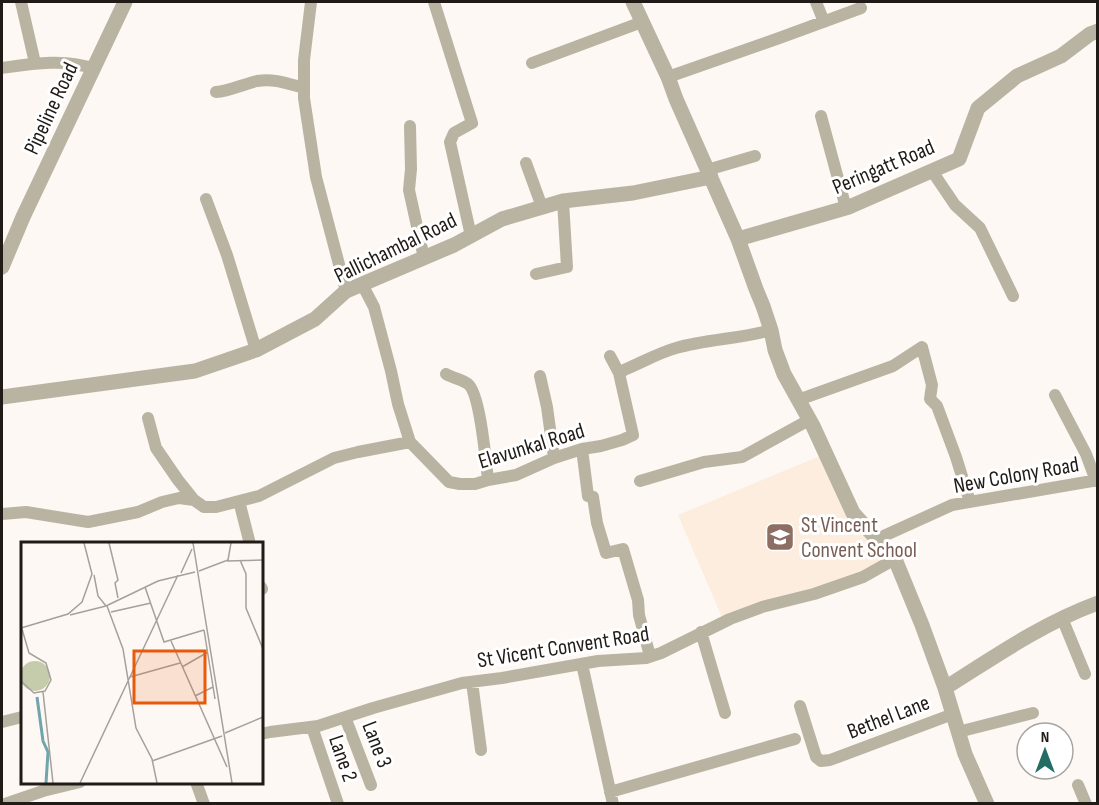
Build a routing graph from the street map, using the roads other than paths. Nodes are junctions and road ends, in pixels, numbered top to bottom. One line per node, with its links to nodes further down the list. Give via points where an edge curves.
1 (21, 2): 11 (street)
2 (311, 2): 16 (street)
3 (434, 2): 28 (street, via 472,123 454,133 450,142)
4 (633, 2): 8 (street)
5 (816, 2): 9 (street)
6 (121, 3): 14 (street, Pipeline Road)
7 (861, 8): 9 (street)
8 (642, 22): 12 (street); 15 (street)
9 (824, 22): 15 (street)
10 (1098, 31): 22 (street, Peringatt Road, via 1061,56 1017,76 978,108 959,159)
11 (35, 63): 13 (street); 14 (street, via 82,64)
12 (532, 63)
13 (2, 68)
14 (94, 69): 31 (street, Pipeline Road)
15 (668, 77): 23 (street)
16 (304, 88): 17 (street, via 270,80); 34 (street, via 316,177)
17 (216, 92)
18 (821, 116): 27 (street)
19 (410, 126): 30 (street, via 410,190)
20 (755, 156): 23 (street)
21 (526, 163): 26 (street)
22 (932, 171): 27 (street, Peringatt Road); 35 (street, via 955,205 980,228)
23 (709, 173): 25 (street, Pallichambal Road, via 633,193); 29 (street)
24 (206, 199): 37 (street)
25 (563, 201): 26 (street, Pallichambal Road); 32 (street, via 567,267)
26 (543, 207): 28 (street, Pallichambal Road, via 502,219)
27 (846, 208): 29 (street, Peringatt Road)
28 (471, 236): 30 (street, Pallichambal Road)
29 (738, 239): 36 (street)
30 (424, 258): 33 (street, Pallichambal Road)
31 (2, 267)
32 (536, 274)
33 (362, 284): 34 (street, Pallichambal Road); 47 (street, via 375,307)
34 (346, 291): 37 (street, Pallichambal Road, via 315,319)
35 (1013, 296)
36 (771, 330): 39 (street, via 674,349); 44 (street, via 784,374)
37 (256, 350): 43 (street, Pallichambal Road, via 195,371)
38 (610, 356): 39 (street)
39 (619, 373): 48 (street, Elavunkal Road, via 633,435)
40 (446, 374): 50 (street, via 467,383 474,391)
41 (540, 376): 49 (street)
42 (1055, 395): 51 (street)
43 (2, 397)
44 (798, 400): 46 (street); 55 (street, via 893,366 922,347 932,385 930,399 937,406)
45 (148, 418): 53 (street, via 156,448)
46 (809, 420): 52 (street, via 742,457 704,462); 57 (street, via 853,513)
47 (410, 442): 50 (street, Elavunkal Road, via 449,482 475,484); 54 (street, via 334,458 259,496)
48 (582, 449): 49 (street, Elavunkal Road); 63 (street, via 588,496 593,497 606,553 623,549)
49 (554, 458): 50 (street, Elavunkal Road, via 516,476)
50 (488, 480)
51 (1097, 480): 55 (street, New Colony Road)
52 (640, 481)
53 (194, 500): 54 (street, via 204,507); 56 (street, via 179,498 138,512 88,522 26,512)
54 (239, 501): 58 (street)
55 (970, 502): 57 (street, New Colony Road, via 952,505)
56 (2, 514)
57 (877, 539): 59 (street)
58 (249, 542)
59 (895, 559): 62 (street, St Vicent Convent Road, via 862,577 762,607); 67 (street)
60 (1098, 603): 61 (street)
61 (1062, 618): 65 (street); 67 (street)
62 (701, 632): 63 (street, St Vicent Convent Road); 69 (street)
63 (650, 657): 64 (street, St Vicent Convent Road)
64 (582, 664): 66 (street, St Vicent Convent Road); 84 (street)
65 (1085, 674)
66 (472, 682): 73 (street, St Vicent Convent Road); 79 (street)
67 (945, 688): 71 (street)
68 (800, 706): 71 (street, Bethel Lane, via 816,757 821,761)
69 (725, 713)
70 (1034, 713): 76 (street)
71 (953, 714): 76 (street)
72 (21, 717): 74 (street)
73 (345, 717): 75 (street, St Vicent Convent Road); 82 (street, Lane 3)
74 (2, 722)
75 (312, 727): 77 (street, St Vicent Convent Road); 87 (street, Lane 2)
76 (958, 732): 88 (street)
77 (262, 735)
78 (795, 739): 84 (street)
79 (481, 750)
80 (75, 784): 85 (street)
81 (196, 784): 86 (street)
82 (371, 785)
83 (1078, 785): 89 (street)
84 (612, 798)
85 (5, 804)
86 (204, 804)
87 (338, 804)
88 (987, 804)
89 (1086, 804)

